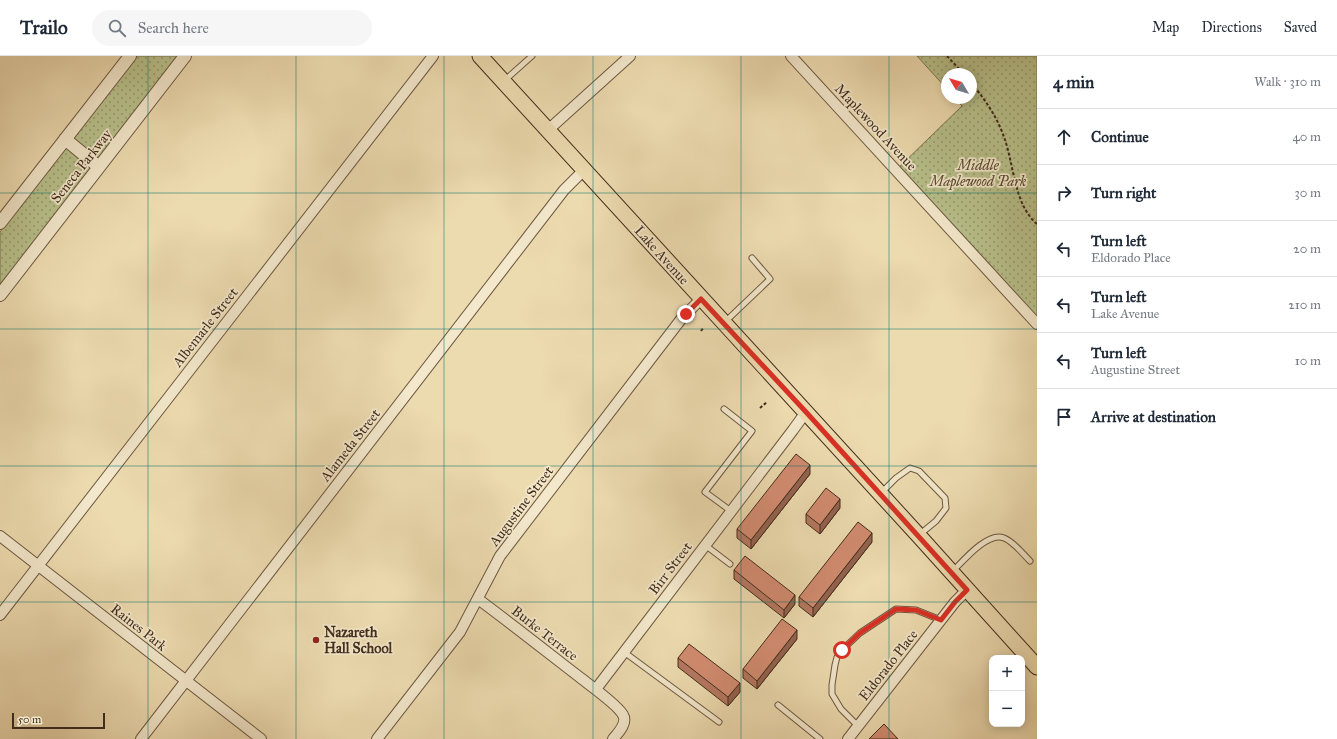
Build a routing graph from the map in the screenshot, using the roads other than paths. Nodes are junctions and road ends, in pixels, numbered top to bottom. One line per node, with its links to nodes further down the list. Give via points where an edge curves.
1 (130, 56): 10 (street, Seneca Parkway)
2 (186, 56): 11 (street, Seneca Parkway)
3 (433, 56): 28 (street, Albemarle Street)
4 (532, 56): 8 (lane)
5 (630, 56): 9 (street)
6 (791, 56): 18 (street, Maplewood Avenue)
7 (486, 60): 8 (main road, Lake Avenue)
8 (503, 81): 9 (main road, Lake Avenue)
9 (547, 131): 12 (main road, Lake Avenue)
10 (65, 140): 11 (street); 13 (street, Seneca Parkway)
11 (99, 167): 15 (street, Seneca Parkway)
12 (584, 170): 16 (main road, Lake Avenue); 36 (street, Alameda Street, via 559,196)
13 (0, 223)
14 (752, 258): 17 (lane, via 770,279)
15 (0, 295)
16 (701, 299): 17 (main road, Lake Avenue); 31 (street, Augustine Street, via 682,318 500,556)
17 (724, 324): 20 (main road, Lake Avenue)
18 (1037, 324)
19 (724, 409): 22 (lane, via 752,431 705,492)
20 (806, 412): 21 (main road, Lake Avenue); 22 (street, Birr Street)
21 (880, 494): 24 (main road, Lake Avenue); 24 (lane, via 910,468 919,471 945,498 946,508)
22 (731, 511): 25 (street, Birr Street)
23 (0, 536): 28 (street, Raines Park)
24 (919, 536): 29 (main road, Lake Avenue)
25 (705, 545): 27 (lane); 34 (street, Birr Street)
26 (1030, 561): 29 (lane, via 1013,543 1003,537 994,537 983,543)
27 (730, 564)
28 (38, 566): 32 (street, Albemarle Street); 36 (street, Raines Park)
29 (951, 573): 30 (main road, Lake Avenue)
30 (967, 590): 33 (street, Eldorado Place); 35 (main road, Lake Avenue)
31 (478, 598): 37 (street, Burke Terrace); 43 (street, Augustine Street, via 460,632)
32 (0, 615)
33 (941, 620): 40 (street, Eldorado Place); 40 (lane, via 916,610 896,609 860,633 842,650 835,665 832,694 841,709)
34 (624, 652): 37 (street, Birr Street); 39 (lane)
35 (1037, 668)
36 (186, 681): 41 (street, Alameda Street); 42 (street, Raines Park)
37 (596, 689): 44 (street, via 623,715 624,722)
38 (778, 704): 45 (lane)
39 (719, 722)
40 (858, 726): 46 (street, Eldorado Place)
41 (141, 739)
42 (260, 739)
43 (377, 739)
44 (614, 739)
45 (820, 739)
46 (848, 739)

